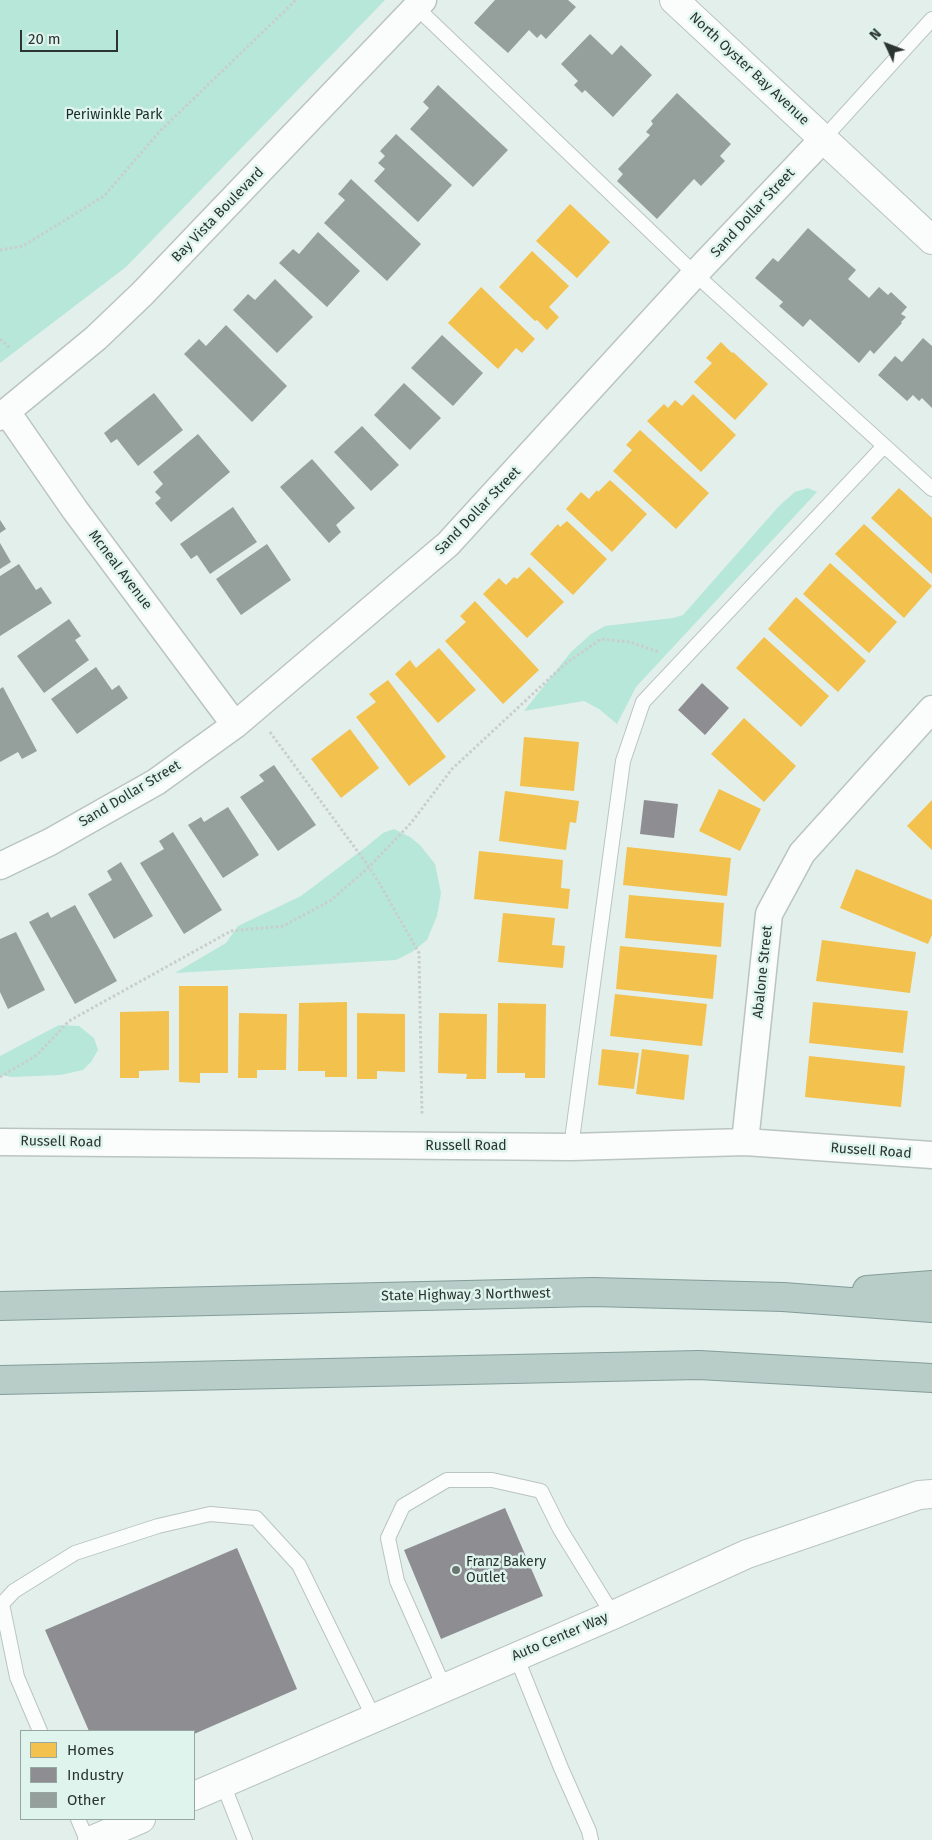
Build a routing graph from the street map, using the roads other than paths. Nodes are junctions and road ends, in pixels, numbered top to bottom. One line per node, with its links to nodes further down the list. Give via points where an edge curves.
1 (674, 0): 4 (street, North Oyster Bay Avenue)
2 (419, 4): 6 (lane); 7 (street, Bay Vista Boulevard, via 142,294 96,338)
3 (932, 19): 4 (lane)
4 (824, 138): 5 (street, North Oyster Bay Avenue); 6 (street, Sand Dollar Street)
5 (932, 240)
6 (695, 274): 8 (lane); 11 (street, Sand Dollar Street, via 448,544)
7 (4, 415): 11 (street, Mcneal Avenue)
8 (884, 446): 9 (lane); 15 (lane, via 643,702 624,761)
9 (932, 489)
10 (932, 709): 14 (street, Abalone Street, via 802,853 770,914)
11 (235, 724): 12 (street, Sand Dollar Street, via 156,782 50,842)
12 (0, 866)
13 (0, 1142): 15 (street, Russell Road)
14 (745, 1142): 15 (street, Russell Road); 16 (street, Russell Road)
15 (571, 1147)
16 (932, 1155)
17 (932, 1285): 18 (highway)
18 (783, 1296): 19 (highway, State Highway 3 Northwest, via 593,1292); 20 (highway, State Highway 3 Northwest)
19 (0, 1306)
20 (932, 1308)
21 (932, 1378): 22 (highway, via 699,1365)
22 (0, 1380)
23 (932, 1494): 24 (street, Auto Center Way, via 919,1495 747,1554)
24 (613, 1615): 25 (street, Auto Center Way); 26 (lane, via 541,1492 492,1480 447,1480 403,1506 388,1538 397,1581)
25 (516, 1656): 26 (street, Auto Center Way); 36 (lane)
26 (444, 1688): 27 (street, Auto Center Way)
27 (374, 1718): 28 (lane, via 300,1565 256,1518 210,1514 158,1526 75,1553 14,1591 2,1604 17,1677); 29 (street, Auto Center Way)
28 (40, 1730)
29 (223, 1784): 30 (street, Auto Center Way); 35 (lane)
30 (195, 1796)
31 (78, 1820): 33 (lane)
32 (139, 1820): 34 (street)
33 (87, 1840)
34 (92, 1840)
35 (245, 1840)
36 (590, 1840)

